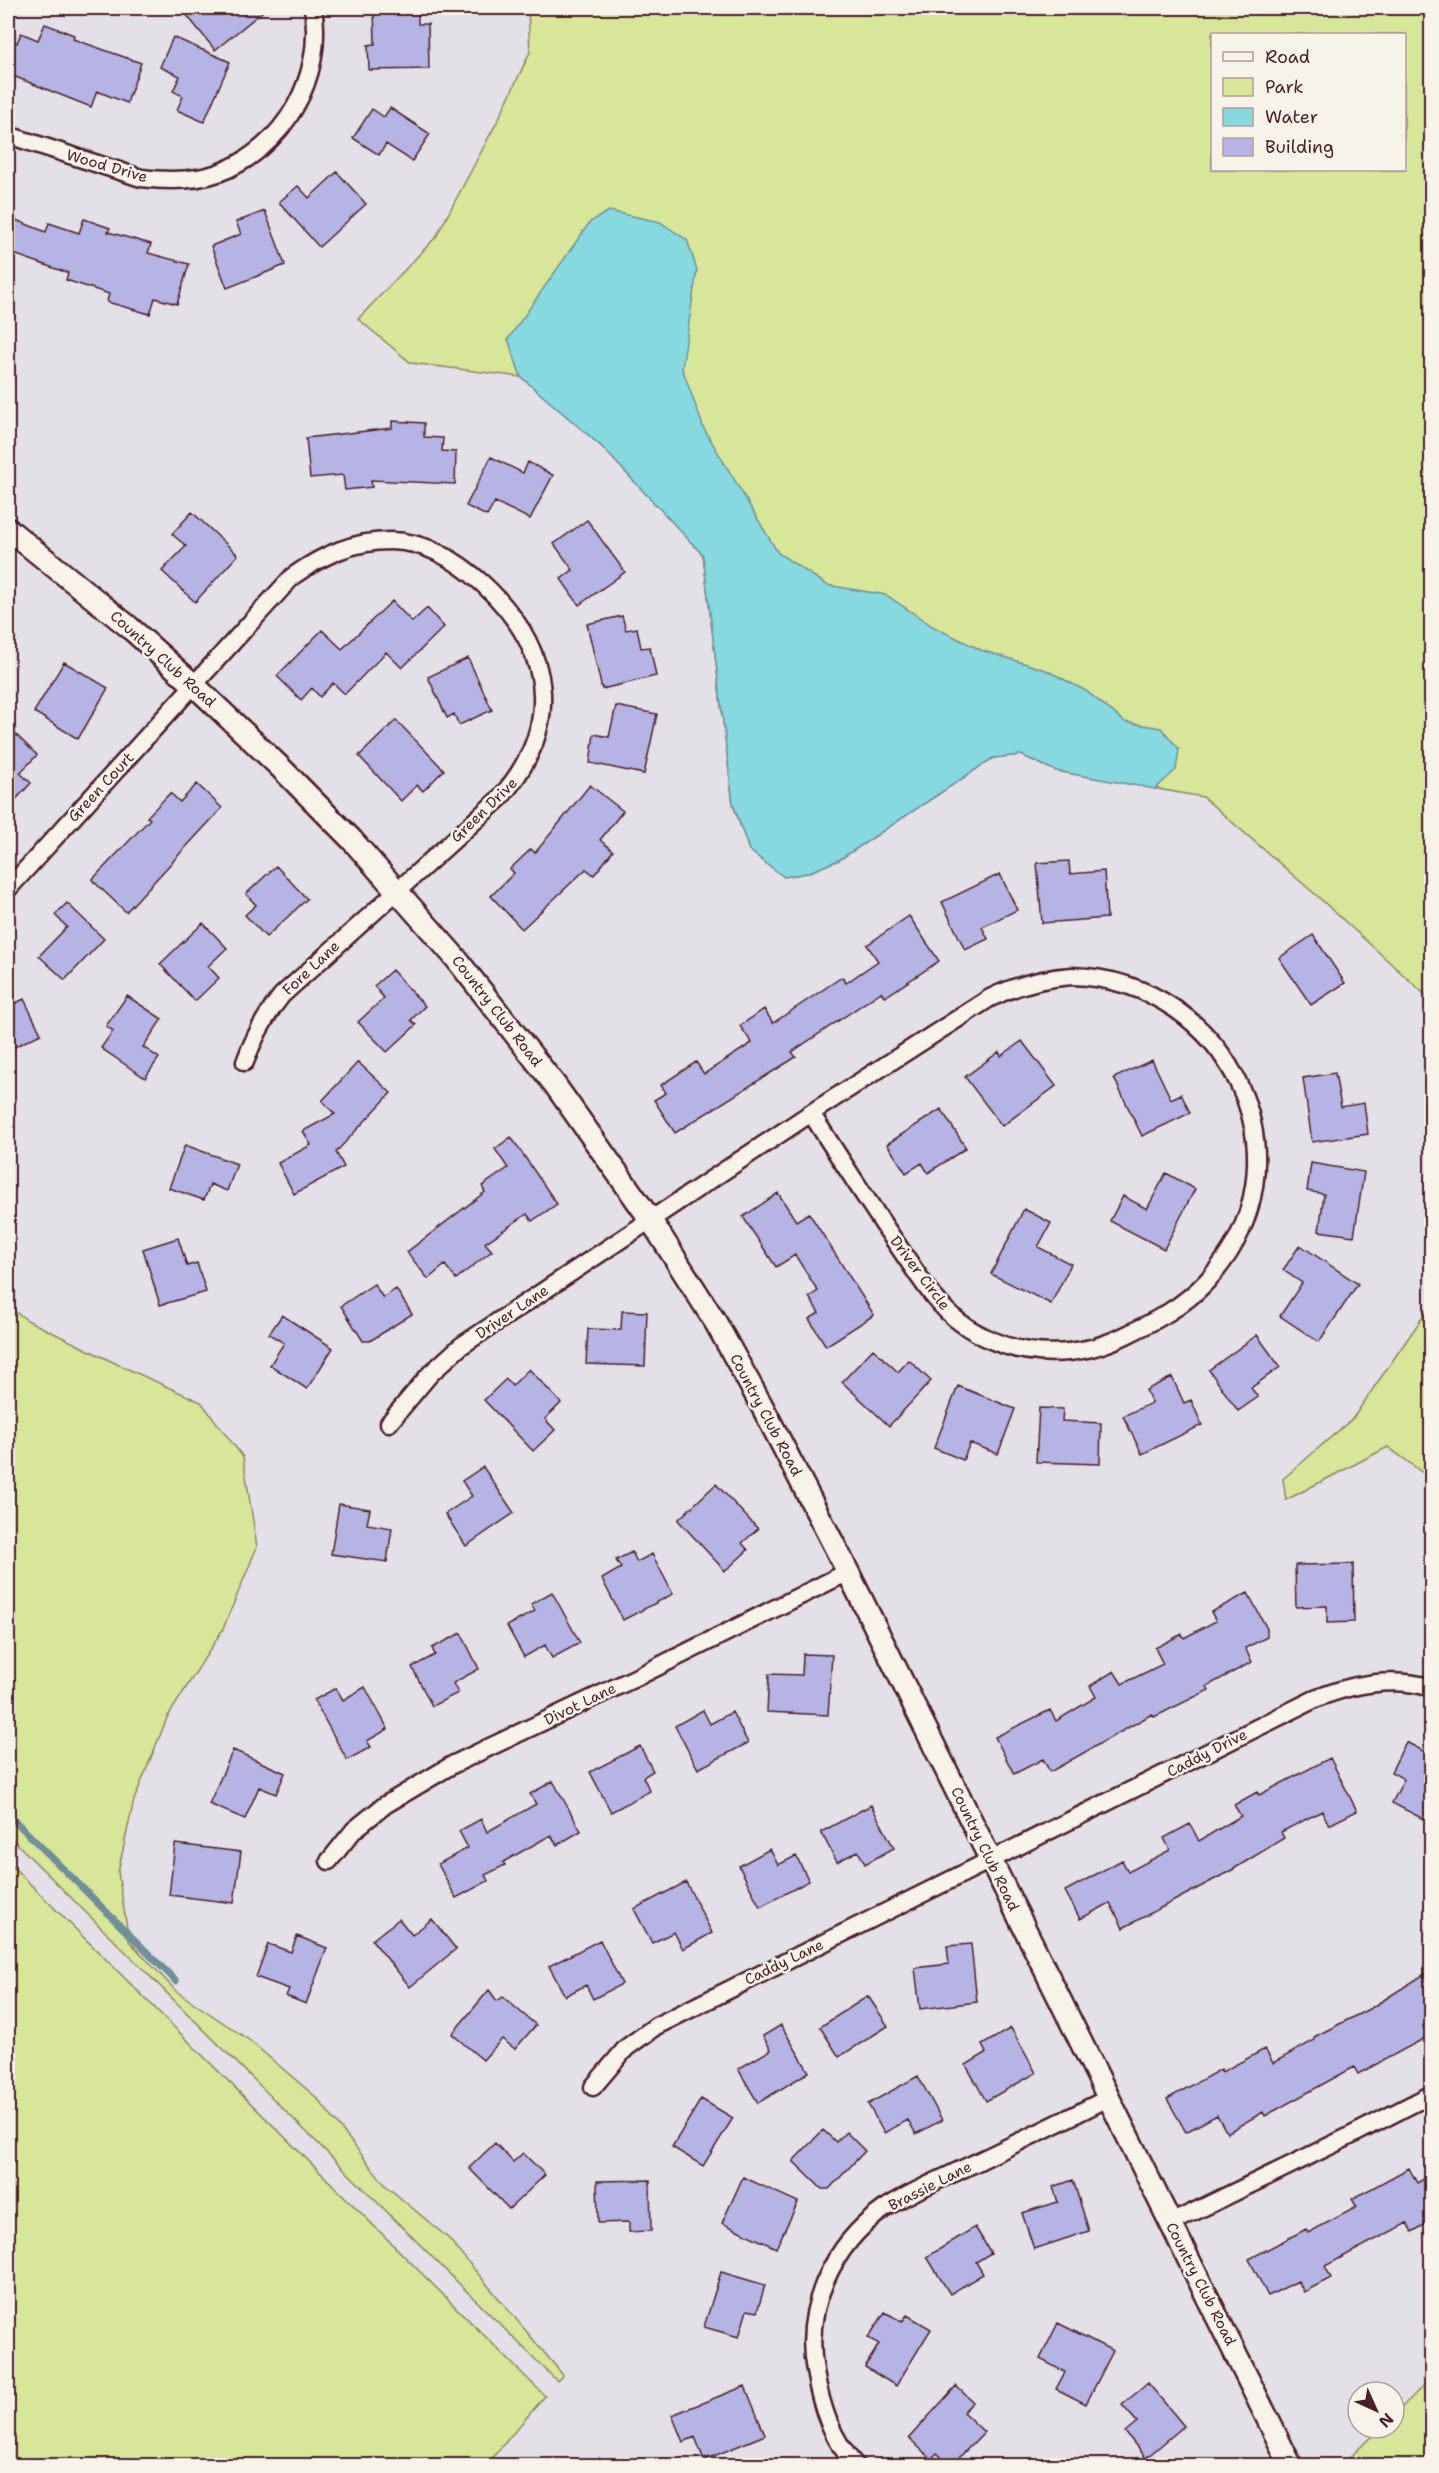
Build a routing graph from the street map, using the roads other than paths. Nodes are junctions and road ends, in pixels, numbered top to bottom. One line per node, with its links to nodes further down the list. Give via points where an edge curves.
1 (313, 8): 2 (street, Wood Drive, via 311,66 302,95 277,133 254,154 218,173 196,179 141,178)
2 (8, 135)
3 (8, 529): 4 (street, Country Club Road)
4 (195, 686): 5 (street, Green Court); 6 (street, Country Club Road, via 280,767); 6 (street, Green Drive, via 293,576 339,549 374,542 417,544 471,573 494,594 518,623 540,674 542,712 537,740 518,778 499,799)
5 (8, 889)
6 (398, 891): 7 (street, Fore Lane, via 282,995 266,1015); 9 (street, Country Club Road, via 555,1085)
7 (245, 1062)
8 (811, 1113): 8 (street, Driver Circle, via 1005,991 1055,977 1090,976 1124,983 1177,1009 1214,1043 1229,1064 1249,1110 1254,1135 1253,1185 1238,1235 1208,1281 1188,1300 1166,1316 1093,1349 1032,1352 993,1342 943,1307); 9 (street, Driver Circle)
9 (650, 1219): 10 (street, Driver Lane, via 461,1346 430,1374); 11 (street, Country Club Road, via 716,1323)
10 (389, 1423)
11 (848, 1572): 13 (street, Country Club Road); 14 (street, Divot Lane, via 452,1765 385,1804 354,1830)
12 (1431, 1688): 13 (street, Caddy Drive, via 1380,1682 1336,1690)
13 (990, 1859): 15 (street, Caddy Lane, via 656,2026 626,2048); 17 (street, Country Club Road)
14 (329, 1861)
15 (593, 2086)
16 (1431, 2094): 18 (street)
17 (1108, 2098): 18 (street, Country Club Road); 19 (street, Brassie Lane, via 885,2209 859,2230 838,2255 819,2294 812,2359 825,2416)
18 (1171, 2223): 20 (street, Country Club Road)
19 (856, 2466)
20 (1291, 2466)

